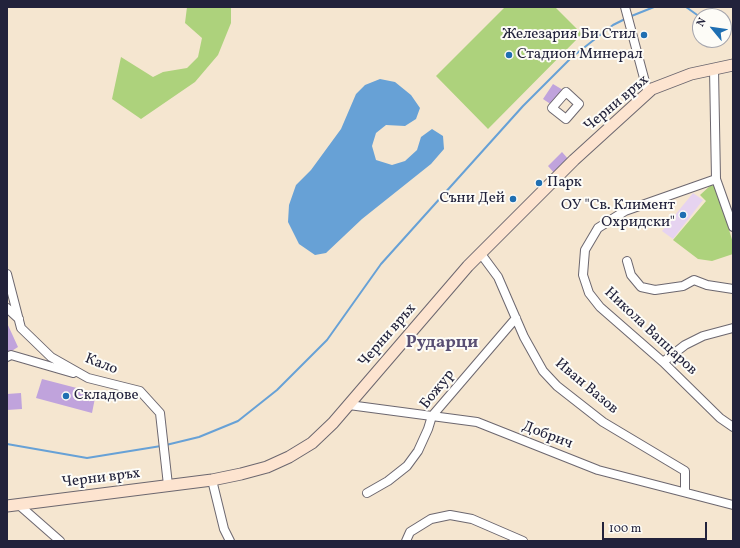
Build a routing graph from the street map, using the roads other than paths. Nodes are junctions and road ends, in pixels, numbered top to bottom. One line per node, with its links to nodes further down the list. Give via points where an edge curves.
1 (625, 10): 4 (street)
2 (733, 65): 3 (street, Черни връх)
3 (714, 69): 4 (street, Черни връх, via 690,74); 5 (street)
4 (648, 93): 7 (street, Черни връх, via 574,160)
5 (716, 179): 6 (street); 16 (street, Никола Вапцаров, via 624,211 598,228 585,250 583,275 589,293 600,308)
6 (733, 227)
7 (481, 254): 12 (street, Иван Вазов, via 498,277); 18 (street, Черни връх)
8 (627, 261): 10 (street, via 631,275 641,287 655,290 683,286 694,280)
9 (7, 274): 13 (street, Кало)
10 (733, 289)
11 (7, 308): 13 (street)
12 (516, 318): 19 (street, Божур); 23 (street, Иван Вазов, via 543,371 557,386 603,422 685,471)
13 (19, 319): 17 (street, Кало, via 21,328 51,357)
14 (733, 328): 16 (street, via 703,336 685,345)
15 (7, 357): 17 (street, via 11,355)
16 (663, 362): 20 (street, Никола Вапцаров, via 720,418)
17 (88, 378): 22 (street, Кало, via 140,391 160,413)
18 (349, 405): 19 (street, Добрич); 21 (street, Черни връх, via 312,443 289,457 260,469)
19 (432, 416): 23 (street, Добрич, via 477,422 598,470); 24 (street, Божур, via 418,451 408,466)
20 (733, 427)
21 (212, 480): 22 (street, Черни връх); 29 (street, via 224,529)
22 (168, 485): 25 (street, Черни връх)
23 (685, 492): 26 (street, Добрич)
24 (367, 493)
25 (19, 505): 27 (street, Черни връх); 28 (street)
26 (733, 505)
27 (7, 506)
28 (58, 540)
29 (230, 541)
30 (406, 541): 31 (street, via 410,532 432,519 450,515 472,519)
31 (523, 541)

